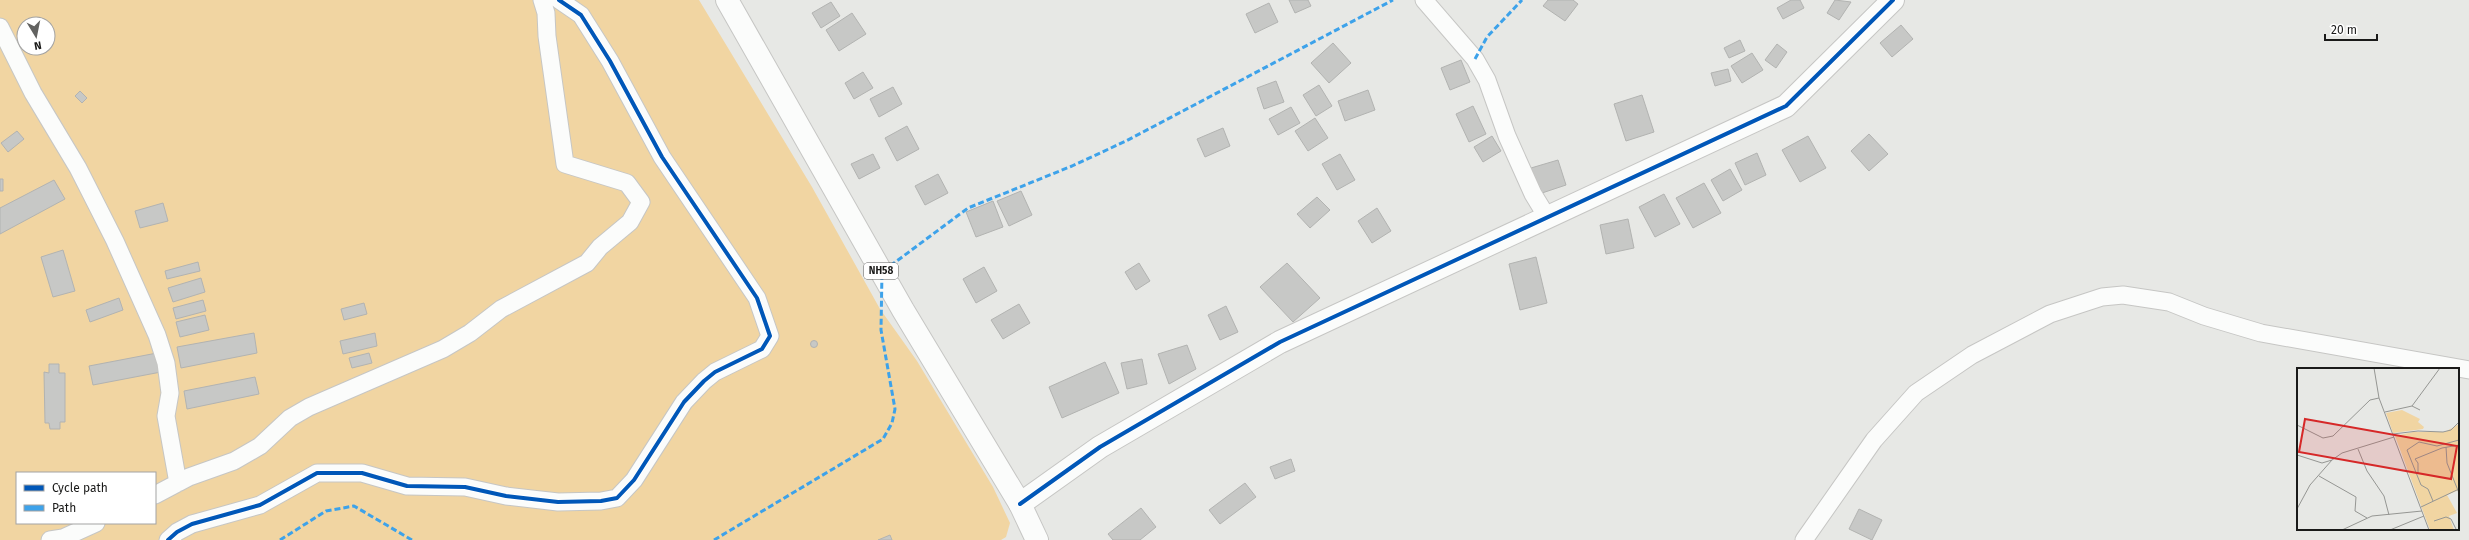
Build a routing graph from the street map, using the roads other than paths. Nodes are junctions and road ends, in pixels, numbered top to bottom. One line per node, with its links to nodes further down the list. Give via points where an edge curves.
1 (542, 0): 11 (street, via 546,13 565,164 627,183 641,202 630,222 600,247 587,263 501,309 470,333 443,349 309,407 290,418 260,446)
2 (559, 0): 16 (street, via 581,15 610,61 662,157 757,298 770,336 762,348 715,372 704,381 684,402 634,480 617,498 558,502 506,496 465,487 407,486 362,473 317,473 260,505 192,524)
3 (728, 0): 13 (street, NH58, via 903,310)
4 (1424, 0): 7 (street, via 1475,59 1487,80 1532,194)
5 (1893, 0): 7 (street, via 1786,106)
6 (0, 27): 11 (street, via 33,93 78,168 115,241 157,336 167,371 170,393 166,416)
7 (1547, 217): 13 (street, via 1280,342 1100,446)
8 (2458, 368): 18 (street, via 2262,333 2204,316 2169,302 2123,295 2102,297 2050,314 1972,355 1916,393 1874,440)
9 (2459, 368): 10 (street)
10 (2469, 370)
11 (178, 483): 12 (street)
12 (156, 495)
13 (1020, 504): 17 (street, NH58)
14 (94, 524): 15 (street, via 63,538)
15 (50, 540)
16 (168, 540)
17 (1036, 540)
18 (1804, 540)

